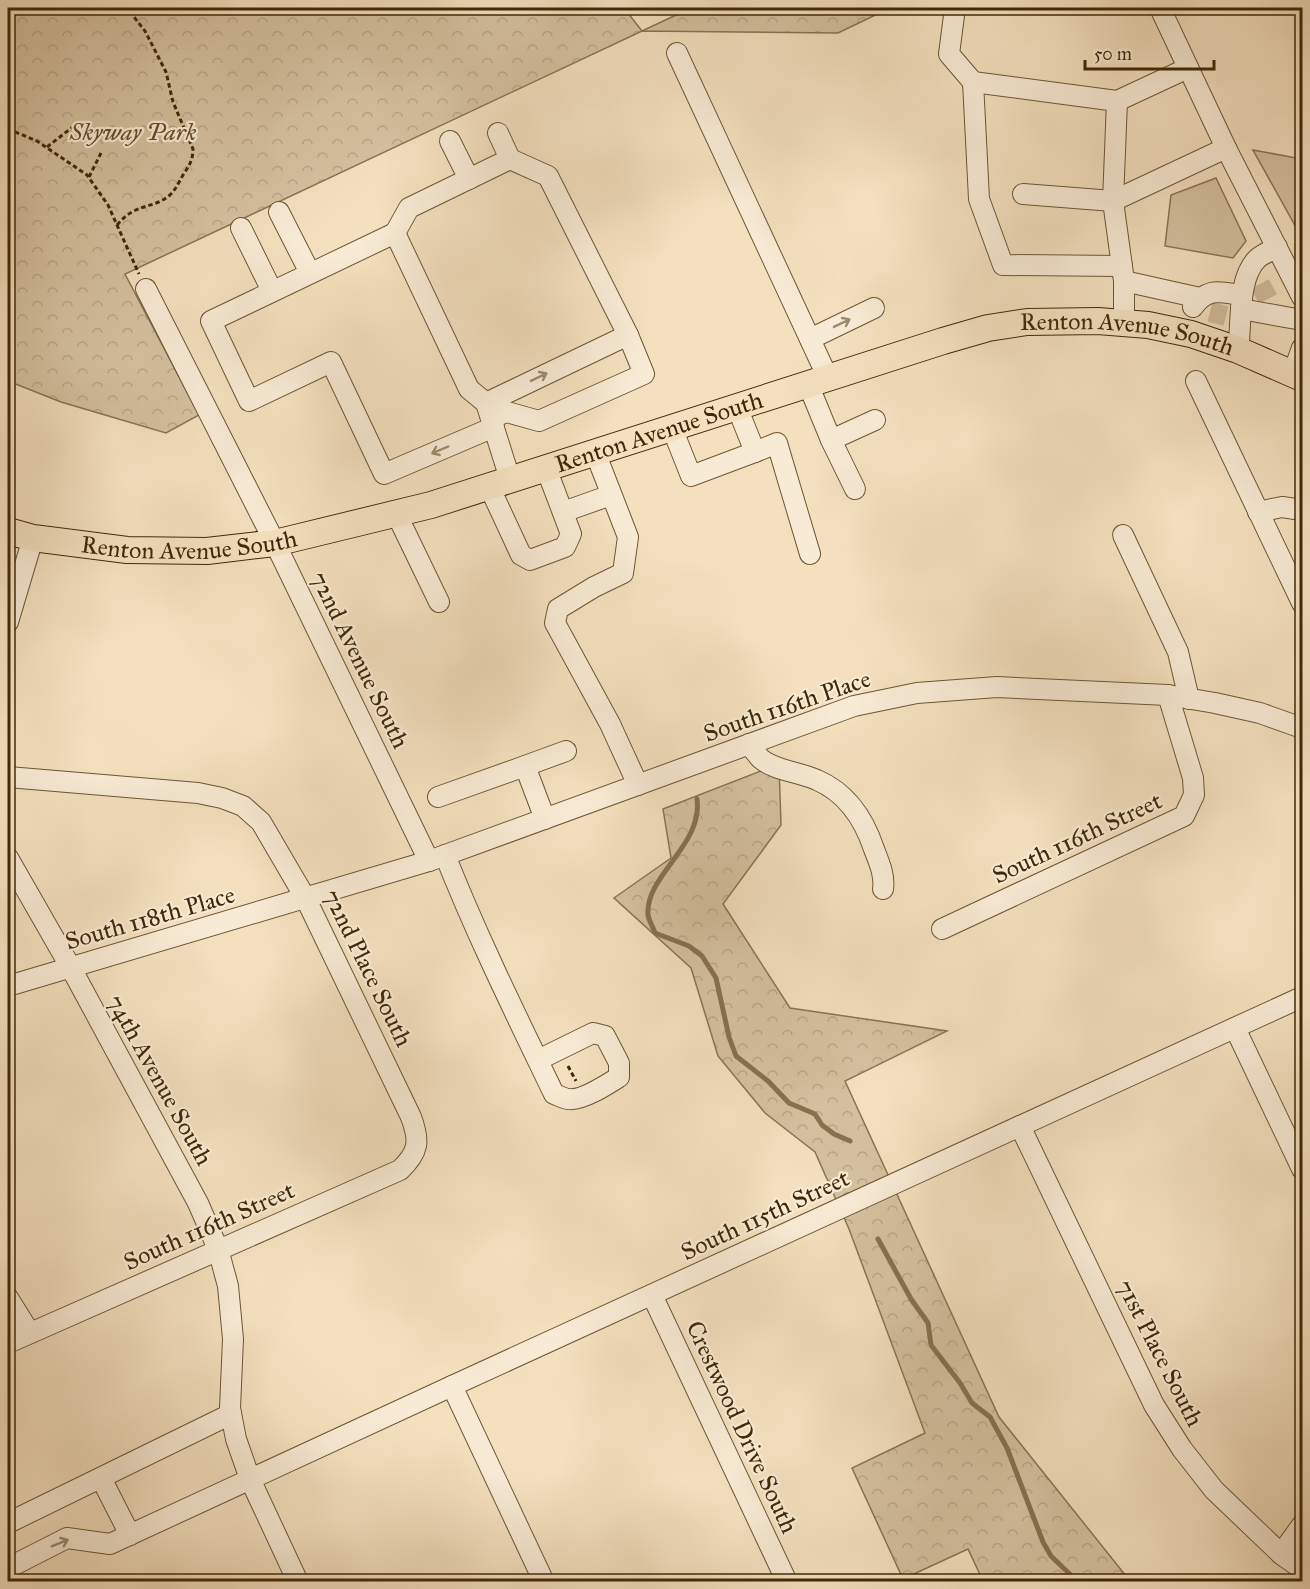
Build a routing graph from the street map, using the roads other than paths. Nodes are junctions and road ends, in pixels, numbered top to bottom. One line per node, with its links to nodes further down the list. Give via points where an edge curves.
1 (956, 8): 5 (street, via 949,54)
2 (1160, 8): 4 (street)
3 (677, 53): 30 (street)
4 (1188, 68): 6 (street); 9 (street)
5 (973, 82): 6 (street); 19 (street, via 978,199 1003,265)
6 (1117, 101): 13 (street)
7 (498, 133): 10 (street)
8 (450, 141): 11 (street)
9 (1226, 148): 13 (street); 17 (street)
10 (510, 159): 11 (street); 29 (street, via 548,176)
11 (469, 179): 16 (street, via 409,208)
12 (1023, 194): 13 (street)
13 (1113, 201): 19 (street)
14 (279, 212): 18 (street)
15 (241, 228): 21 (street)
16 (395, 233): 18 (street); 37 (street, via 469,389)
17 (1277, 247): 22 (street, via 1256,260); 23 (street)
18 (310, 273): 21 (street)
19 (1123, 273): 25 (street); 27 (street)
20 (146, 290): 54 (street, 72nd Avenue South)
21 (272, 291): 37 (street, one-way to 21, via 384,474 331,362 249,401 211,321)
22 (1264, 291): 25 (street); 25 (street); 26 (street)
23 (1302, 297)
24 (874, 308): 30 (street, one-way to 24)
25 (1222, 309): 28 (street); 32 (street)
26 (1302, 320)
27 (1125, 322): 28 (main road, Renton Avenue South); 34 (main road, Renton Avenue South, via 1027,322 988,328)
28 (1186, 333): 32 (main road, Renton Avenue South)
29 (628, 335): 37 (street, one-way to 29); 37 (street, via 644,374 539,420 507,412)
30 (810, 339): 34 (street)
31 (1302, 348): 33 (street)
32 (1238, 350): 33 (main road, Renton Avenue South)
33 (1298, 375)
34 (818, 381): 36 (main road, Renton Avenue South); 40 (street)
35 (1196, 381): 49 (street)
36 (737, 407): 39 (main road, Renton Avenue South); 42 (street)
37 (490, 416): 44 (street)
38 (875, 420): 40 (street)
39 (672, 428): 41 (main road, Renton Avenue South); 42 (street, via 691,476)
40 (831, 440): 45 (street)
41 (595, 452): 43 (main road, Renton Avenue South); 46 (street)
42 (755, 452): 55 (street, via 777,443)
43 (546, 468): 44 (main road, Renton Avenue South); 48 (street)
44 (500, 483): 48 (street, via 521,555 530,560 565,547 571,534); 50 (main road, Renton Avenue South)
45 (855, 489)
46 (611, 495): 48 (street); 67 (street, via 628,537 623,573 558,609 555,622)
47 (1302, 510): 49 (street, via 1282,507)
48 (563, 512)
49 (1258, 512): 56 (street)
50 (396, 513): 54 (main road, Renton Avenue South); 57 (street)
51 (8, 531): 53 (main road, Renton Avenue South)
52 (1123, 535): 61 (street, via 1178,652)
53 (33, 538): 54 (main road, Renton Avenue South, via 127,550 195,551); 59 (street)
54 (275, 543): 71 (street, 72nd Avenue South)
55 (810, 554)
56 (1295, 570): 58 (street)
57 (439, 602)
58 (1302, 603)
59 (8, 622)
60 (1168, 695): 61 (street, South 116th Place); 63 (street, South 116th Place, via 997,687 917,693 854,706); 74 (street, South 116th Street, via 1193,778 1194,795 1184,816)
61 (1189, 699): 62 (street, South 116th Place, via 1260,713)
62 (1302, 728)
63 (749, 744): 67 (street, South 116th Place); 72 (street, via 762,760 817,780 839,793 856,811 885,879)
64 (566, 751): 65 (street)
65 (525, 766): 68 (street); 69 (street)
66 (8, 777): 73 (street, 72nd Place South, via 206,795 243,806 261,822)
67 (638, 785): 69 (street, South 116th Place)
68 (438, 798)
69 (545, 819): 71 (street, South 116th Place)
70 (8, 858): 75 (street, 74th Avenue South)
71 (437, 858): 73 (street, South 116th Place); 79 (street, 72nd Avenue South, via 466,908)
72 (882, 889)
73 (306, 898): 75 (street, South 118th Place); 81 (street, 72nd Place South, via 411,1117)
74 (942, 929)
75 (71, 968): 76 (street, South 118th Place); 83 (street, 74th Avenue South, via 198,1203)
76 (8, 986)
77 (1302, 997): 78 (street, South 115th Street)
78 (1236, 1028): 80 (street, South 115th Street); 82 (street)
79 (538, 1060)
80 (1020, 1126): 84 (street, South 115th Street); 95 (street, 71st Place South, via 1154,1405 1214,1490)
81 (418, 1142): 83 (street, South 116th Street, via 412,1158 400,1170)
82 (1302, 1169)
83 (218, 1249): 86 (street, South 116th Street); 89 (street, 74th Avenue South, via 228,1286 233,1339)
84 (652, 1295): 88 (street, South 115th Street); 100 (street, Crestwood Drive South)
85 (8, 1298): 86 (street)
86 (30, 1333): 87 (street, South 116th Street)
87 (8, 1343)
88 (452, 1386): 91 (street, South 115th Street); 99 (street)
89 (231, 1414): 90 (street); 91 (street, 74th Avenue South)
90 (101, 1478): 92 (street); 94 (street)
91 (250, 1479): 94 (street, South 115th Street); 98 (street, 74th Avenue South)
92 (8, 1523)
93 (1302, 1525): 95 (street)
94 (130, 1535): 96 (street, South 115th Street, one-way to 94, via 67,1538 110,1544)
95 (1281, 1554): 97 (street, 71st Place South)
96 (8, 1568)
97 (1302, 1569)
98 (298, 1581)
99 (544, 1581)
100 (787, 1581)

